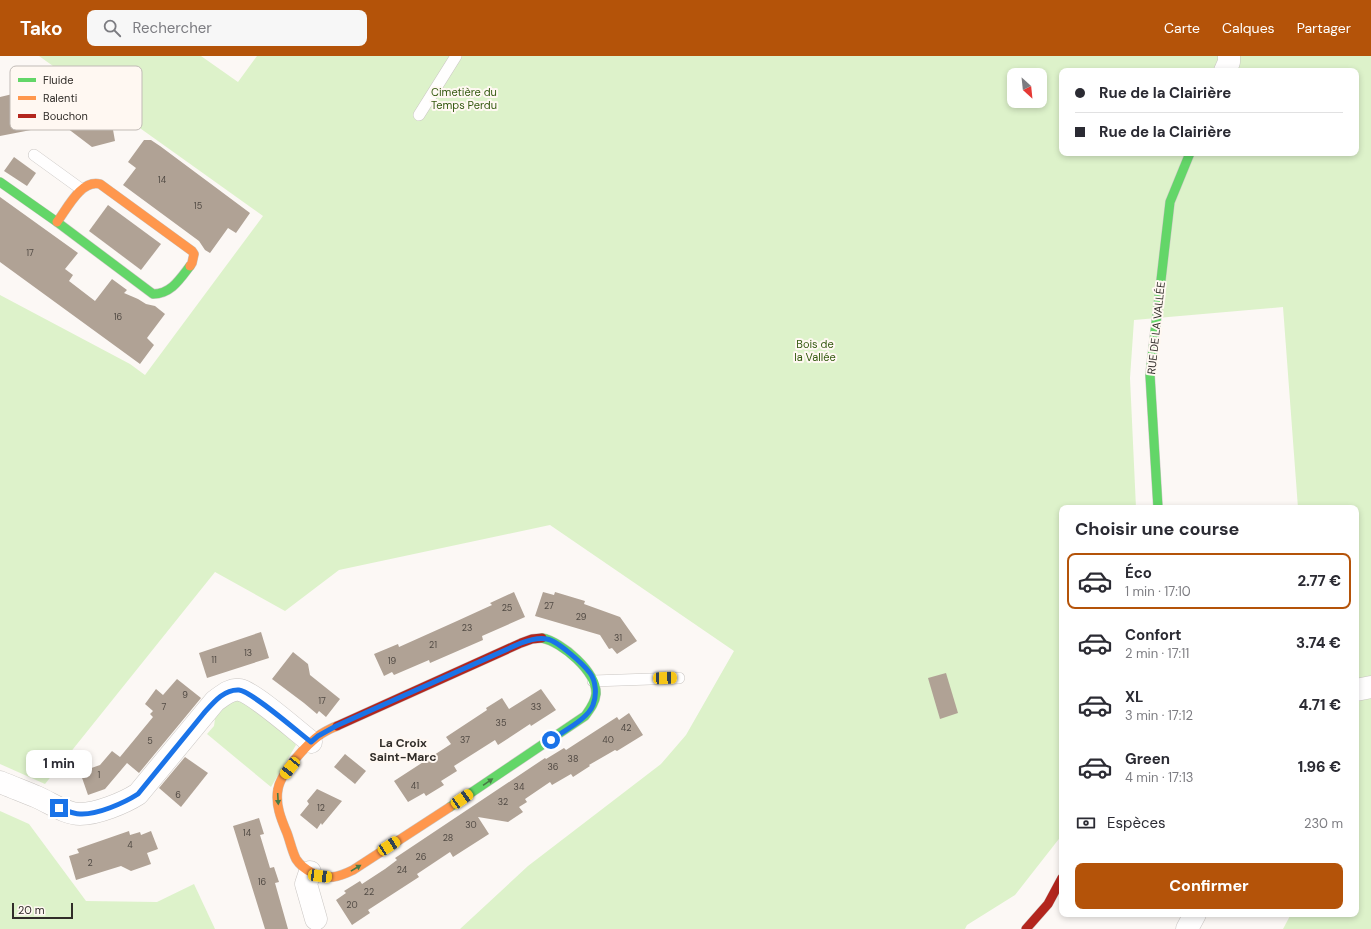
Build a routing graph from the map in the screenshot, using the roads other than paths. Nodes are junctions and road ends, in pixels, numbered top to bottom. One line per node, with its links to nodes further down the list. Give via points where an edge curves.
1 (456, 56): 4 (lane)
2 (1230, 56): 3 (street)
3 (1226, 68)
4 (419, 115)
5 (34, 155): 8 (lane)
6 (1189, 156): 10 (street, RUE DE LA VALLÉE, via 1170,202 1150,375)
7 (0, 182): 9 (street)
8 (81, 189): 9 (street); 9 (street, via 92,183 100,184 192,251 192,263 169,291 154,294)
9 (57, 222)
10 (1158, 505)
11 (679, 678): 12 (lane)
12 (594, 681): 15 (street, via 590,673 564,648 549,639 532,639 331,729); 17 (street, one-way to 12, via 332,877 352,870 570,727 594,705)
13 (1371, 687): 14 (street)
14 (1359, 689)
15 (311, 742): 16 (street, via 254,697 234,690 215,701 138,794 127,800 99,811 86,814 72,813); 17 (street, one-way to 17, via 280,783 278,801 280,814 296,858)
16 (0, 782)
17 (310, 872): 20 (street, via 306,884)
18 (1059, 884): 21 (street, via 1048,904)
19 (1193, 917): 22 (street)
20 (316, 919)
21 (1026, 929)
22 (1187, 929)

